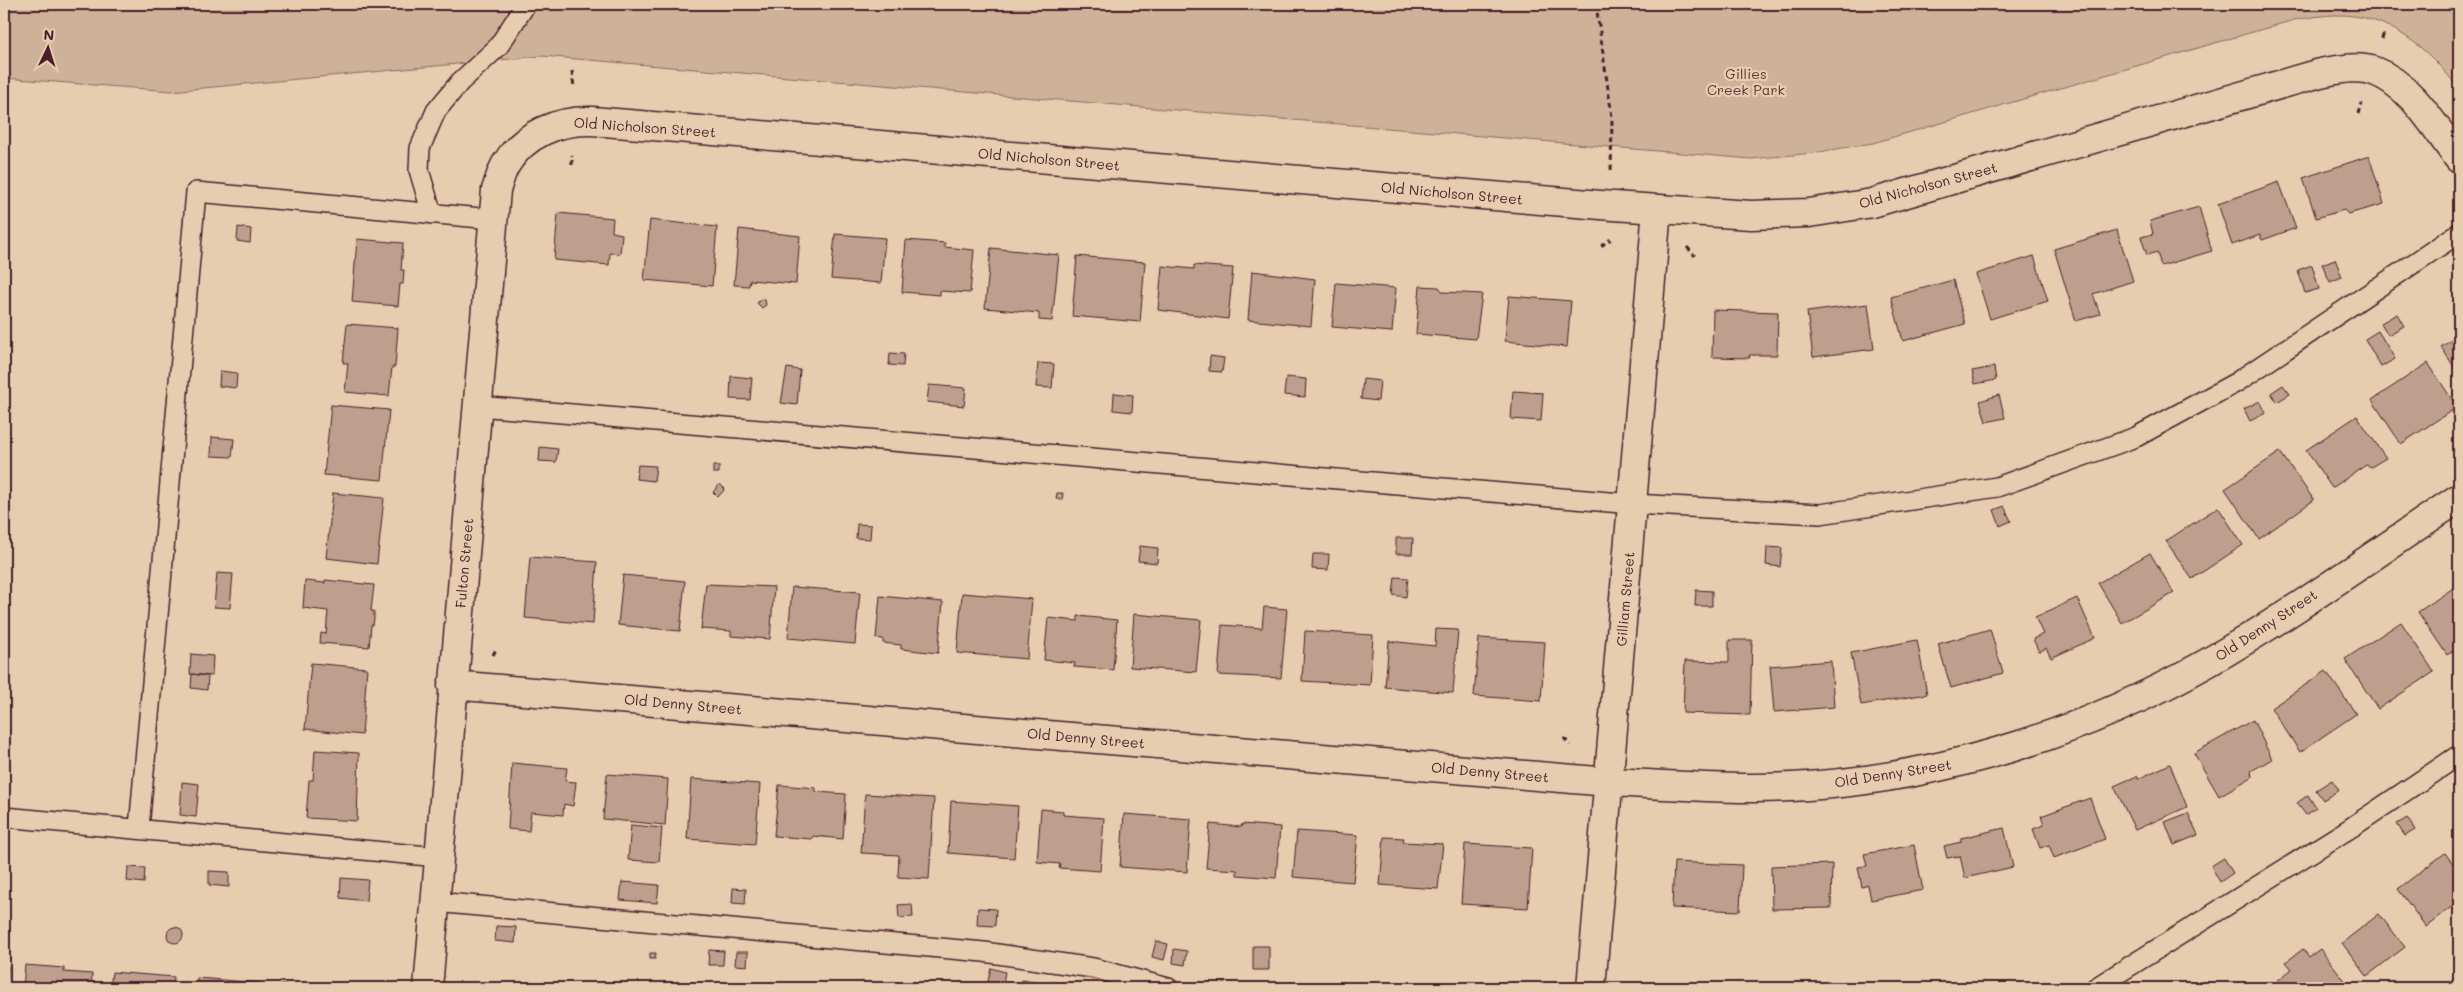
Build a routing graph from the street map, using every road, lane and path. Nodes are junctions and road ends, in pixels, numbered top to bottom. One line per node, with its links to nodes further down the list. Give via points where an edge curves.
1 (526, 4): 11 (lane, via 498,47 460,82 436,111 420,148 419,170)
2 (1596, 4): 9 (path, via 1612,117)
3 (572, 71): 4 (path)
4 (574, 88)
5 (2363, 100): 6 (path)
6 (2359, 114)
7 (521, 145): 10 (street, Old Nicholson Street, via 543,131 572,120 592,121); 12 (street, Fulton Street, via 505,165 496,190)
8 (2459, 159): 10 (street, Old Nicholson Street, via 2397,83 2372,70 2350,68 2320,73 1872,203 1809,213 1751,215)
9 (1611, 172)
10 (1657, 209): 16 (street, Gilliam Street)
11 (432, 214): 12 (lane); 25 (lane, via 196,192)
12 (492, 219): 14 (street, Fulton Street)
13 (2459, 233): 16 (lane, via 2236,382 2136,437 1997,488 1820,514)
14 (478, 406): 16 (lane); 19 (street, Fulton Street)
15 (2459, 498): 23 (street, Old Denny Street, via 2208,662 2133,701 2051,735 1972,760 1894,776 1808,786 1702,787)
16 (1633, 504): 23 (street, Gilliam Street)
17 (497, 647): 18 (path)
18 (493, 657)
19 (452, 685): 23 (street, Old Denny Street); 26 (street, Fulton Street)
20 (1564, 738): 21 (path)
21 (1572, 746)
22 (2459, 755): 31 (lane, via 2352,827)
23 (1609, 782): 30 (street, Gilliam Street)
24 (4, 817): 25 (lane)
25 (139, 828): 26 (lane)
26 (439, 857): 27 (street, Fulton Street)
27 (435, 902): 28 (street, Fulton Street); 29 (lane, via 984,952 1093,968)
28 (428, 988)
29 (1168, 988)
30 (1591, 988)
31 (2095, 988)

